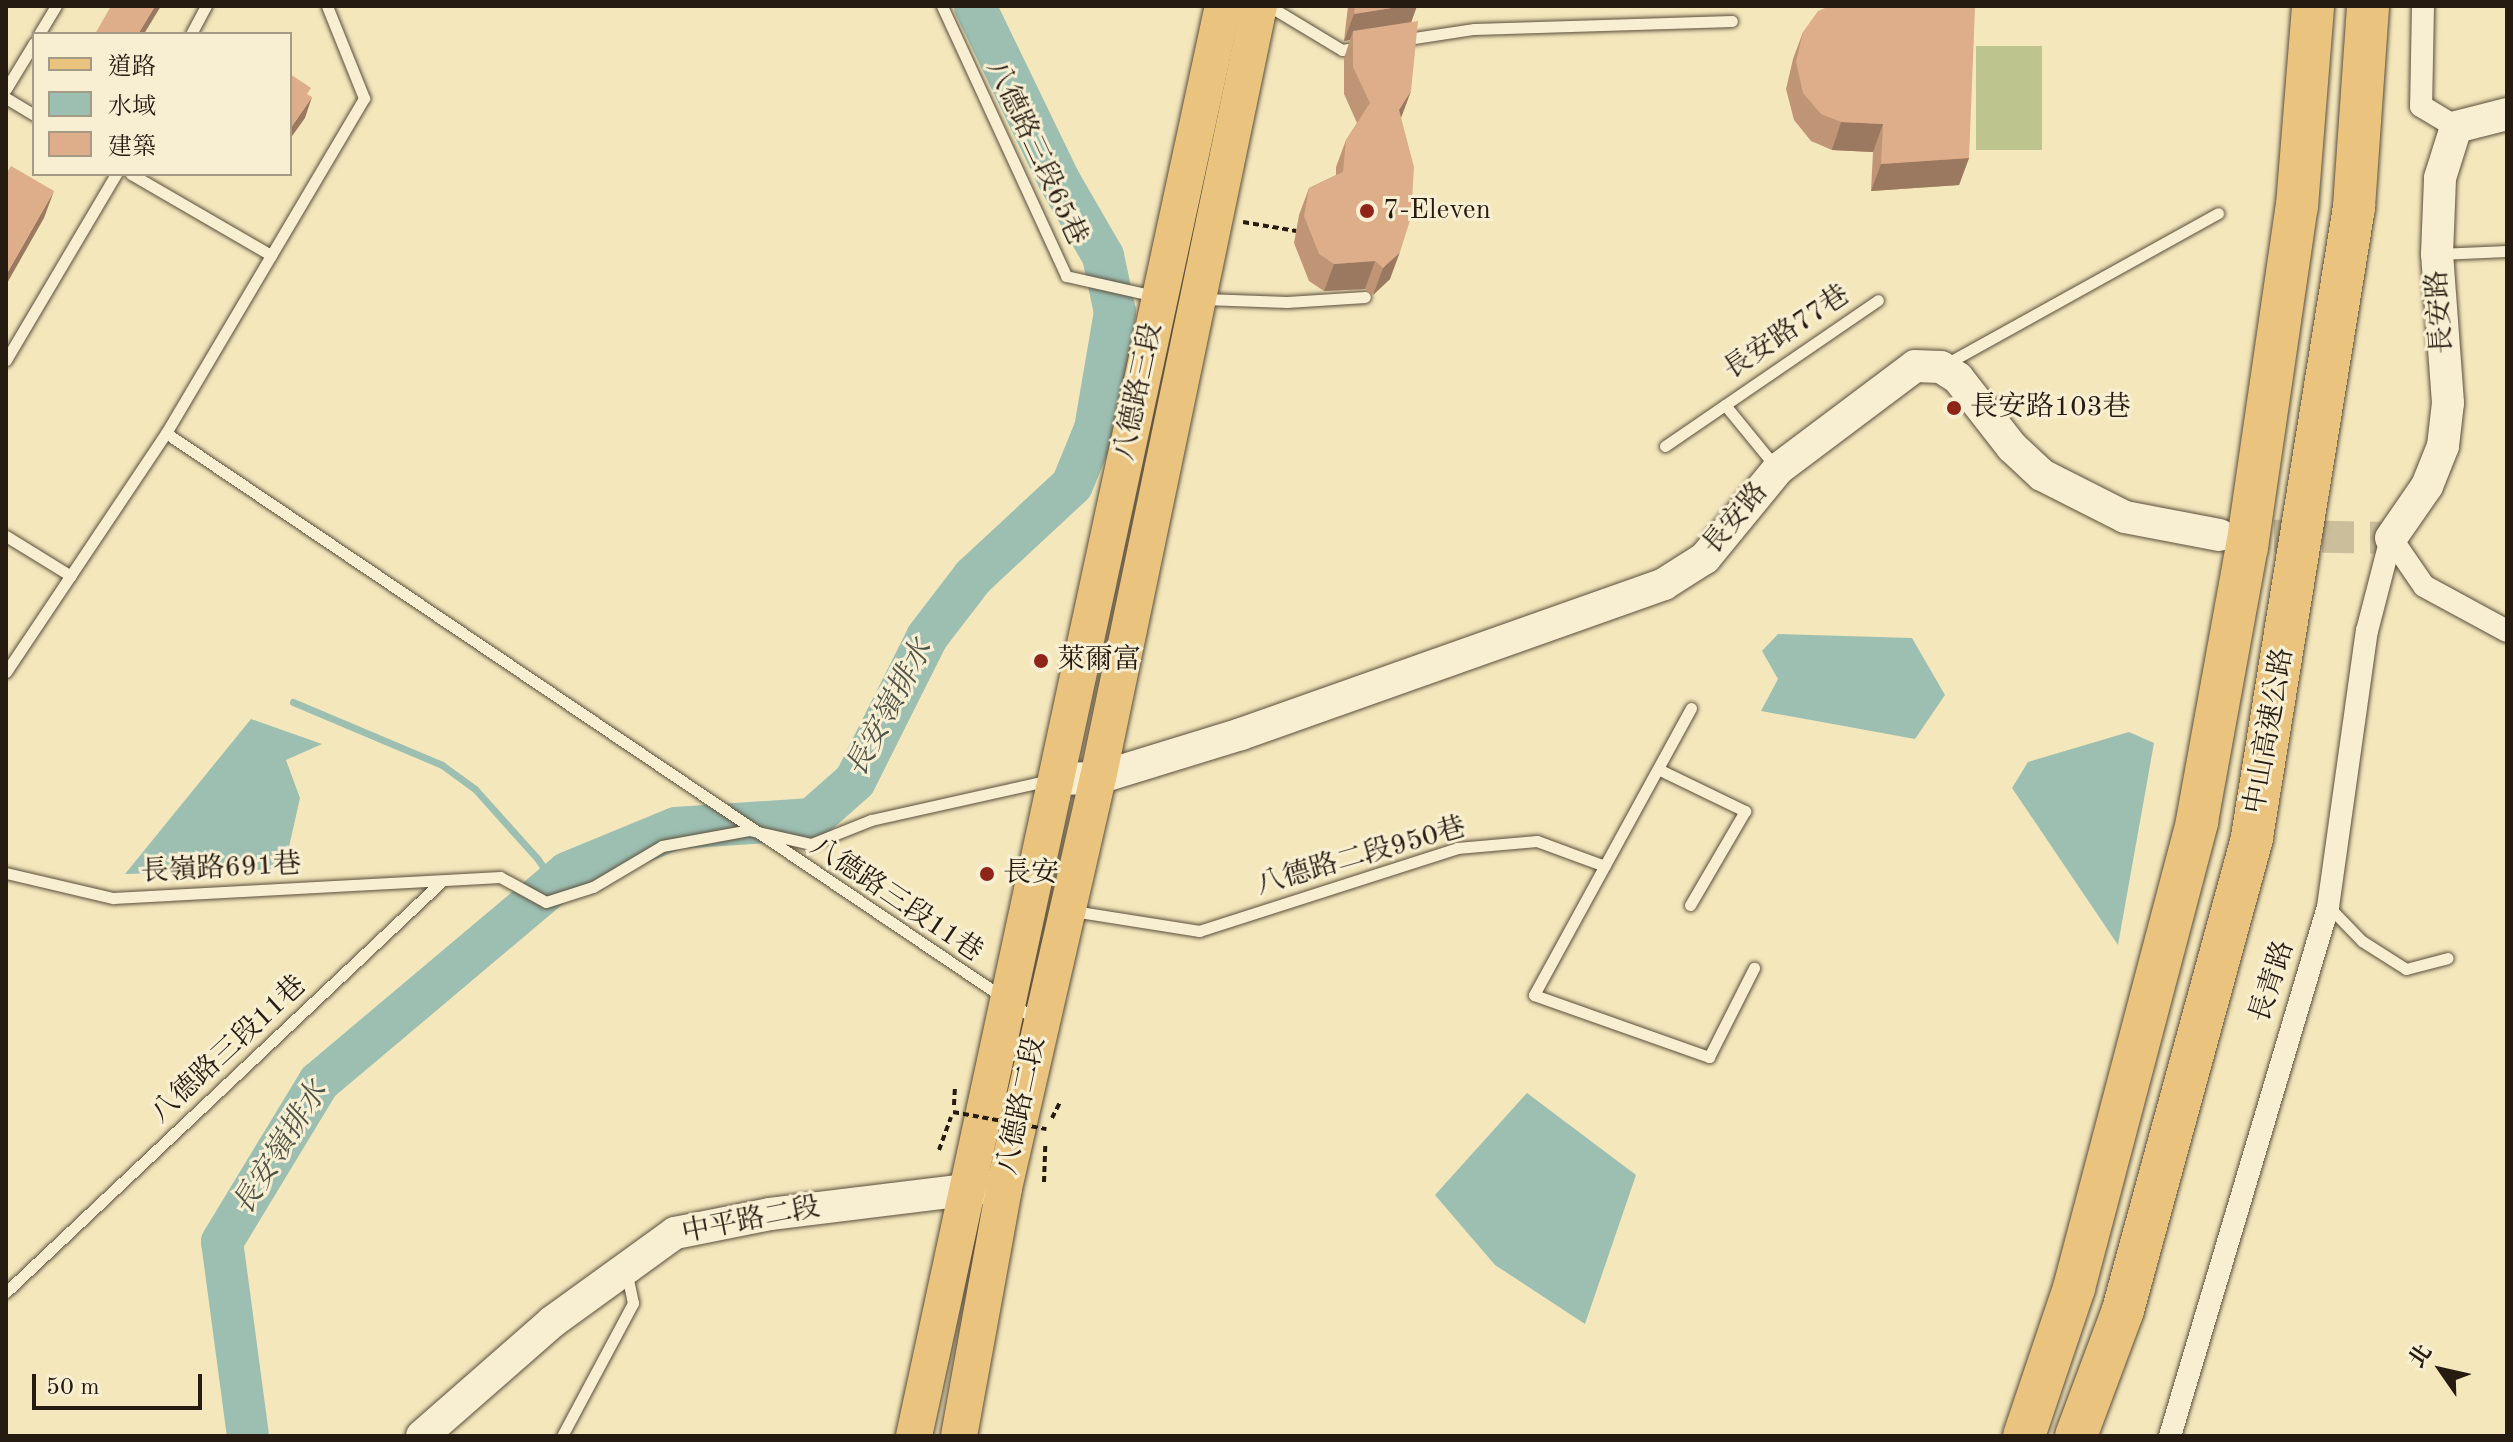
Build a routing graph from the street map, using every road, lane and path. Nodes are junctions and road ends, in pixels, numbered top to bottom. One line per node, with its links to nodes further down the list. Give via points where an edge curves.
1 (56, 6): 12 (lane)
2 (206, 6): 13 (lane)
3 (327, 6): 29 (lane, via 364,98)
4 (942, 6): 30 (lane, 八德路三段65巷, via 1066,276)
5 (1223, 6): 30 (main road, 八德路三段)
6 (1259, 6): 25 (main road, 八德路三段)
7 (1269, 6): 15 (lane, via 1342,50)
8 (2313, 6): 75 (highway, 中山高速公路, via 2292,237 2247,547 2197,821 2074,1288)
9 (2368, 6): 76 (highway, 中山高速公路, via 2354,207 2252,837 2123,1310)
10 (2423, 6): 21 (street, via 2421,106)
11 (1732, 21): 14 (lane, via 1474,29)
12 (40, 32)
13 (192, 32)
14 (1386, 43)
15 (1372, 45)
16 (32, 46): 17 (lane)
17 (6, 89)
18 (6, 98): 19 (lane)
19 (32, 114)
20 (2507, 114): 21 (street)
21 (2456, 127): 28 (street, 長安路, via 2440,178)
22 (115, 176): 34 (lane)
23 (134, 176): 29 (lane)
24 (2218, 213): 35 (lane)
25 (1217, 218): 26 (path); 32 (main road, 八德路三段)
26 (1296, 231)
27 (2507, 251): 28 (lane)
28 (2437, 254): 42 (street, 長安路, via 2448,403 2443,446 2427,486)
29 (271, 255): 37 (lane)
30 (1159, 297): 49 (main road, 八德路三段)
31 (1365, 297): 32 (lane, via 1287,302)
32 (1200, 299): 48 (main road, 八德路三段)
33 (1878, 300): 36 (lane, 長安路77巷)
34 (6, 360)
35 (1941, 367): 39 (street, 長安路, via 1915,366 1881,387); 40 (street, via 1958,378 2012,447 2042,475 2125,517)
36 (1725, 405): 38 (lane, 長安路77巷); 39 (lane, 長安路77巷)
37 (166, 433): 43 (lane); 50 (lane, 八德路三段11巷, via 287,510)
38 (1665, 446)
39 (1778, 469): 48 (street, 長安路, via 1705,558 1618,605)
40 (2219, 535)
41 (6, 536): 43 (lane)
42 (2391, 538): 44 (street, via 2424,586); 55 (street, 長青路, via 2367,631)
43 (71, 576): 45 (lane)
44 (2507, 631)
45 (6, 672)
46 (1691, 708): 47 (lane)
47 (1658, 769): 51 (lane); 54 (lane, via 1745,811)
48 (1098, 778): 49 (street, 長安路); 56 (main road, 八德路二段)
49 (1055, 779): 50 (lane, via 871,820 811,844); 59 (main road, 八德路二段)
50 (749, 830): 53 (lane, via 662,846 593,887 546,902 500,877); 59 (lane, 八德路三段11巷)
51 (1605, 866): 56 (lane, 八德路二段950巷, via 1537,841 1457,848 1199,931); 58 (lane, via 1534,995 1709,1057)
52 (6, 873): 53 (lane, 長嶺路691巷, via 113,898)
53 (440, 883): 70 (lane, 八德路三段11巷)
54 (1690, 905)
55 (2328, 907): 57 (lane, via 2362,941 2406,969); 77 (street, 長青路)
56 (1067, 910): 60 (main road, 八德路二段)
57 (2448, 958)
58 (1754, 968)
59 (1004, 1002): 60 (lane, 八德路三段11巷); 67 (main road, 八德路二段)
60 (1040, 1022): 68 (main road, 八德路二段)
61 (955, 1087): 63 (path)
62 (1060, 1102): 64 (path)
63 (953, 1112): 64 (path, bridge); 65 (path)
64 (1046, 1129): 66 (path)
65 (939, 1150)
66 (1044, 1182)
67 (967, 1187): 68 (street, 中平路二段); 69 (street, 中平路二段, via 675,1233); 73 (main road, 八德路二段)
68 (1004, 1188): 74 (main road, 八德路二段)
69 (625, 1271): 71 (street, 中平路二段, via 552,1322); 72 (lane, via 633,1303)
70 (6, 1292)
71 (422, 1436)
72 (562, 1436)
73 (914, 1436)
74 (959, 1436)
75 (2024, 1436)
76 (2076, 1436)
77 (2170, 1436)

